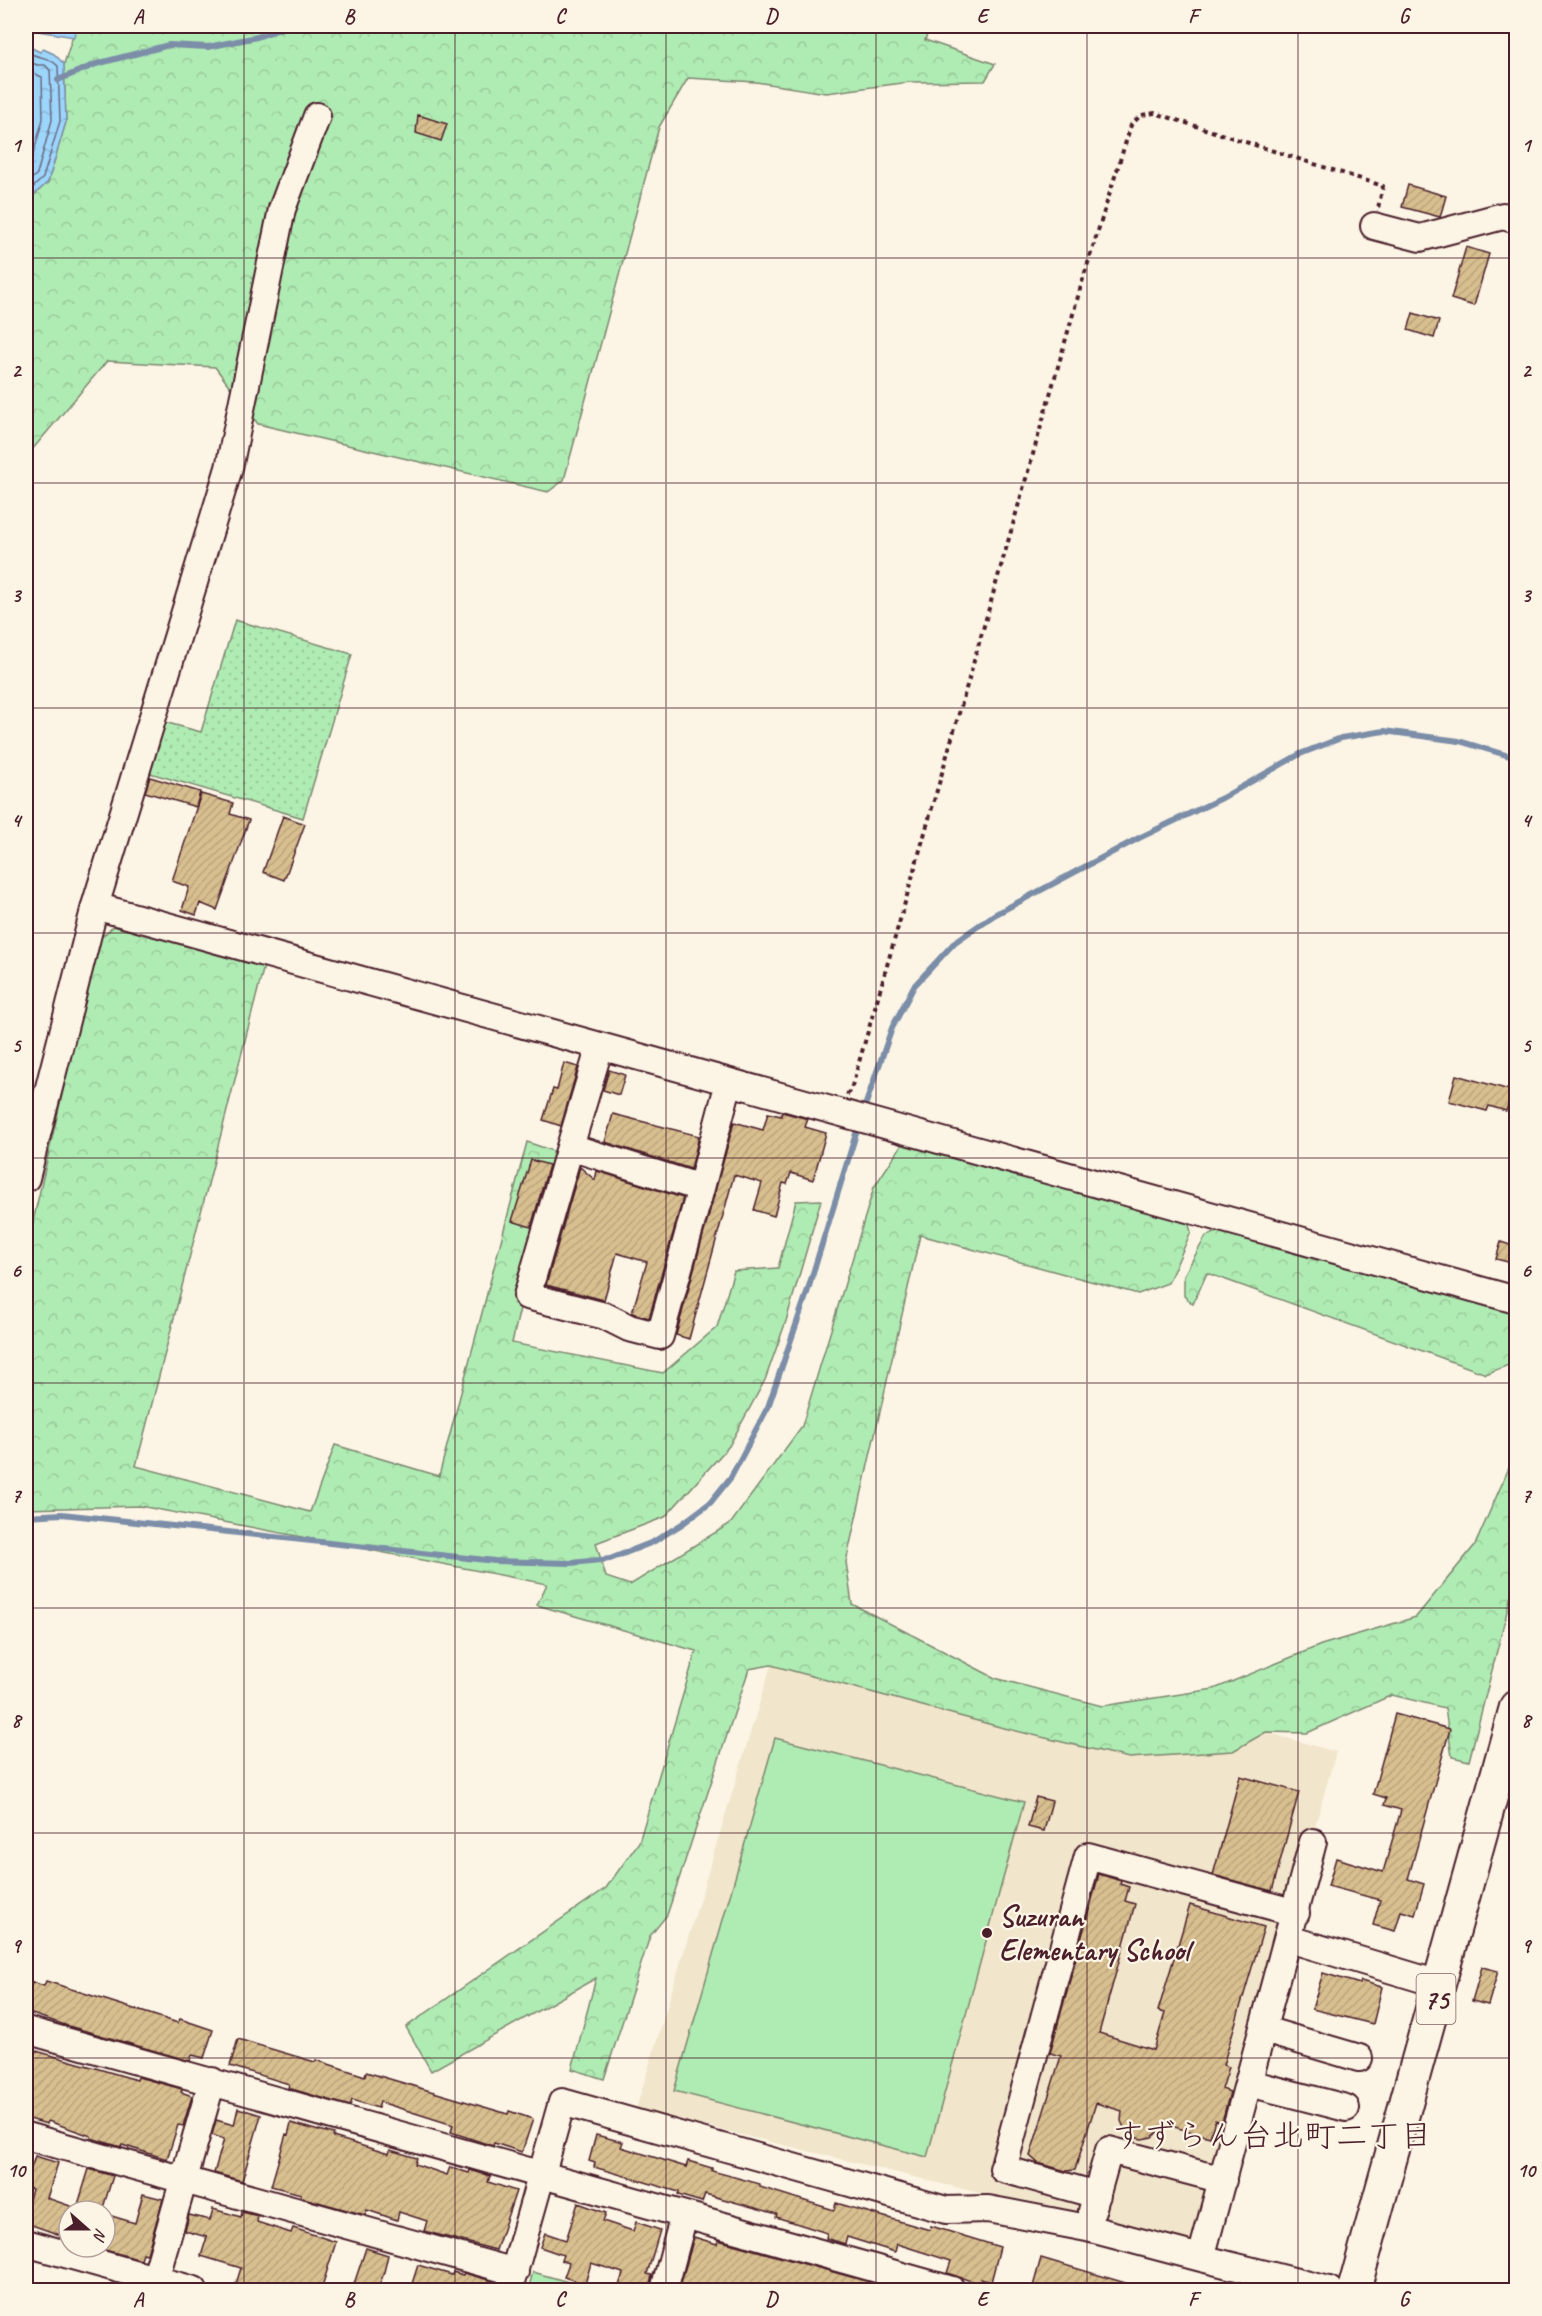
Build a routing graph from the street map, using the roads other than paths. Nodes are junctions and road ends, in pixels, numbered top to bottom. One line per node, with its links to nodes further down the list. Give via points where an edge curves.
1 (317, 117): 4 (street, via 282,209 229,468)
2 (1516, 220): 3 (street, via 1503,216 1420,238)
3 (1374, 226)
4 (96, 906): 5 (street); 8 (street)
5 (600, 1046): 6 (street); 7 (street)
6 (729, 1082): 9 (street); 10 (street)
7 (570, 1147): 9 (street); 9 (street, via 527,1296 605,1316 629,1328 660,1336)
8 (26, 1178)
9 (701, 1188)
10 (1516, 1300)
11 (1516, 1712): 15 (main road, 75)
12 (1313, 1842): 13 (street)
13 (1296, 1913): 14 (street); 26 (street, via 1088,1856 1003,2169)
14 (1289, 1939): 15 (street); 17 (street)
15 (1439, 1984): 38 (main road, 75)
16 (26, 2030): 19 (street)
17 (1264, 2030): 18 (street); 20 (street)
18 (1359, 2058)
19 (212, 2081): 23 (street); 24 (street)
20 (1249, 2083): 21 (street); 25 (street)
21 (1346, 2108)
22 (26, 2136): 24 (street)
23 (543, 2175): 27 (street); 28 (street, via 562,2102 945,2210 988,2208); 33 (street)
24 (183, 2179): 31 (street); 33 (street)
25 (1222, 2180): 26 (street, via 1109,2150); 30 (street)
26 (1096, 2194): 28 (street)
27 (684, 2215): 35 (street); 36 (street)
28 (1087, 2228): 30 (street)
29 (26, 2243): 32 (street)
30 (1201, 2258): 37 (street)
31 (155, 2280): 32 (street); 34 (street)
32 (123, 2281)
33 (512, 2281)
34 (194, 2290)
35 (664, 2290)
36 (952, 2290)
37 (1329, 2290)
38 (1354, 2290)

